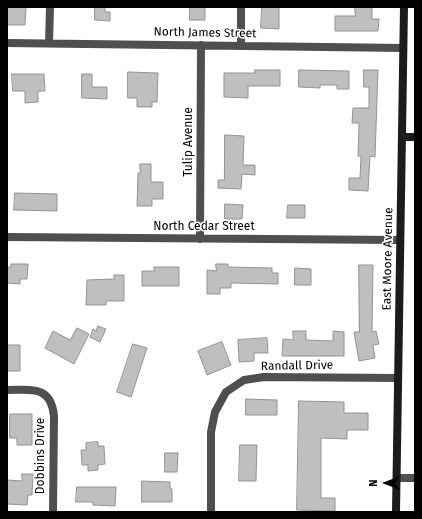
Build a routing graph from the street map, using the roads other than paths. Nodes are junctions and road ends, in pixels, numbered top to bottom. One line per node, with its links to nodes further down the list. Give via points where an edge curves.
1 (50, 7): 5 (street)
2 (241, 7): 7 (street)
3 (404, 7): 8 (street, East Moore Avenue)
4 (7, 43): 5 (street, North James Street)
5 (49, 43): 6 (street, North James Street)
6 (201, 45): 7 (street, North James Street); 12 (street, Tulip Avenue)
7 (241, 46): 8 (street, North James Street)
8 (403, 48): 9 (street, East Moore Avenue)
9 (402, 137): 10 (street); 13 (street, East Moore Avenue)
10 (415, 137)
11 (7, 237): 12 (street, North Cedar Street)
12 (200, 239): 13 (street, North Cedar Street)
13 (400, 240): 14 (street, East Moore Avenue)
14 (398, 378): 16 (street, East Moore Avenue); 19 (street, Randall Drive, via 264,377 244,380 226,392 215,412 211,432)
15 (7, 390): 18 (street, Dobbins Drive, via 38,391 46,395 53,405)
16 (397, 478): 17 (street); 20 (street, East Moore Avenue)
17 (415, 478)
18 (53, 512)
19 (211, 512)
20 (396, 512)

